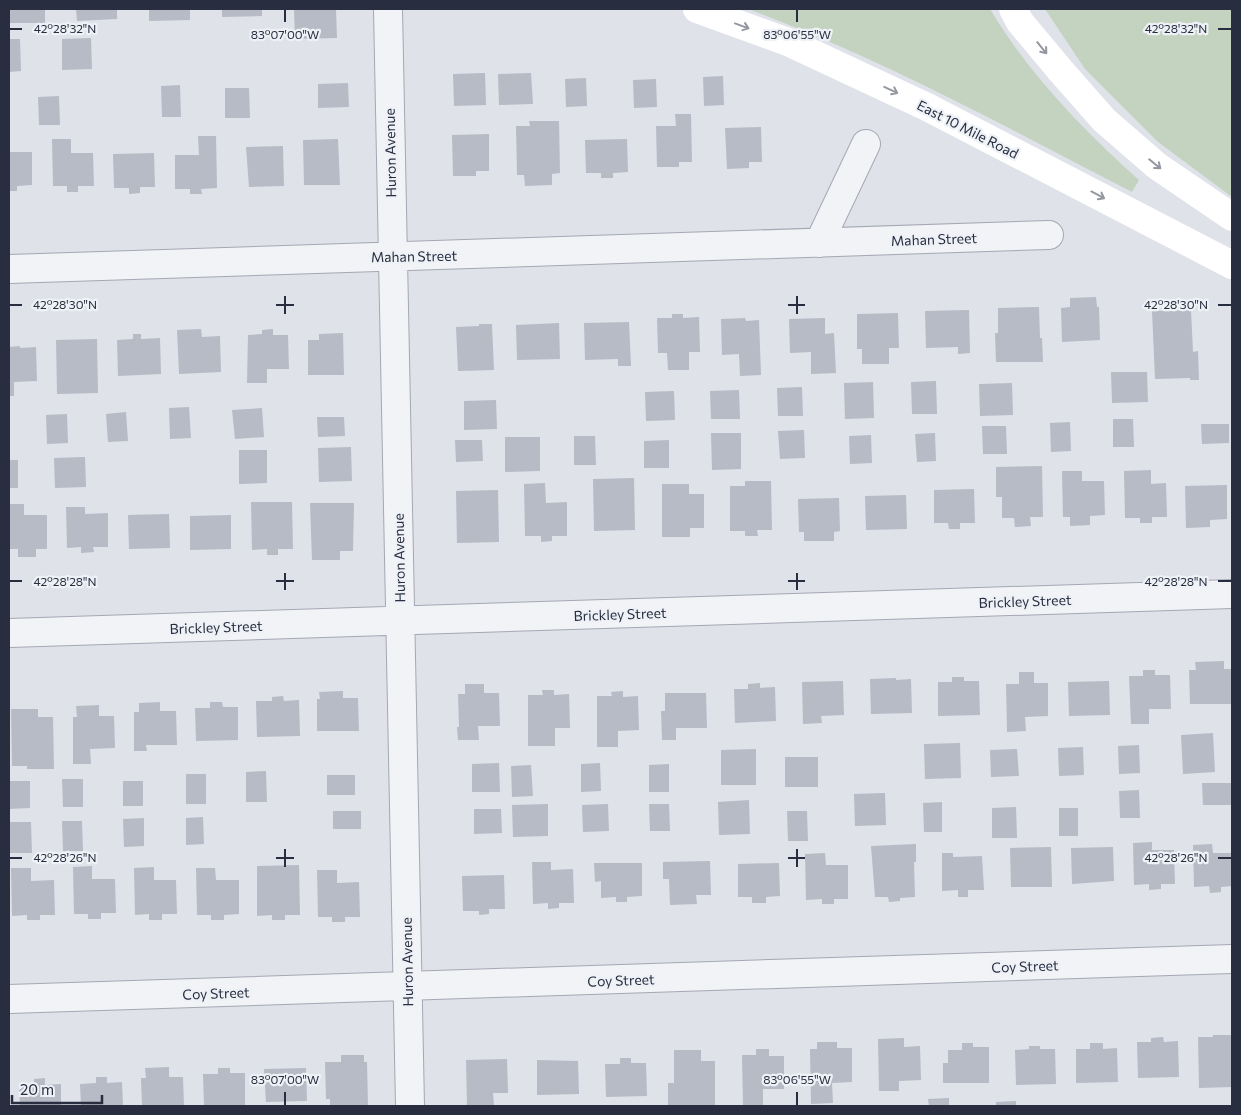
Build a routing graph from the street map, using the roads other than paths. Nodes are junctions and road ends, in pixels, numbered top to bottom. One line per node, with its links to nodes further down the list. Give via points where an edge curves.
1 (388, 9): 8 (street, Huron Avenue)
2 (697, 9): 9 (main road, East 10 Mile Road, one-way to 9, via 788,42 927,107)
3 (1013, 9): 5 (main road, one-way to 5, via 1020,22 1104,120 1157,166)
4 (866, 144): 7 (street)
5 (1232, 217)
6 (1049, 235): 7 (street, Mahan Street)
7 (819, 243): 8 (street, Mahan Street)
8 (392, 256): 10 (street, Mahan Street); 12 (street, Huron Avenue)
9 (1232, 265)
10 (9, 269)
11 (1232, 594): 12 (street, Brickley Street)
12 (400, 620): 13 (street, Brickley Street); 15 (street, Huron Avenue)
13 (9, 633)
14 (1232, 959): 15 (street, Coy Street)
15 (408, 986): 16 (street, Coy Street); 17 (street, Huron Avenue)
16 (9, 999)
17 (410, 1106)

